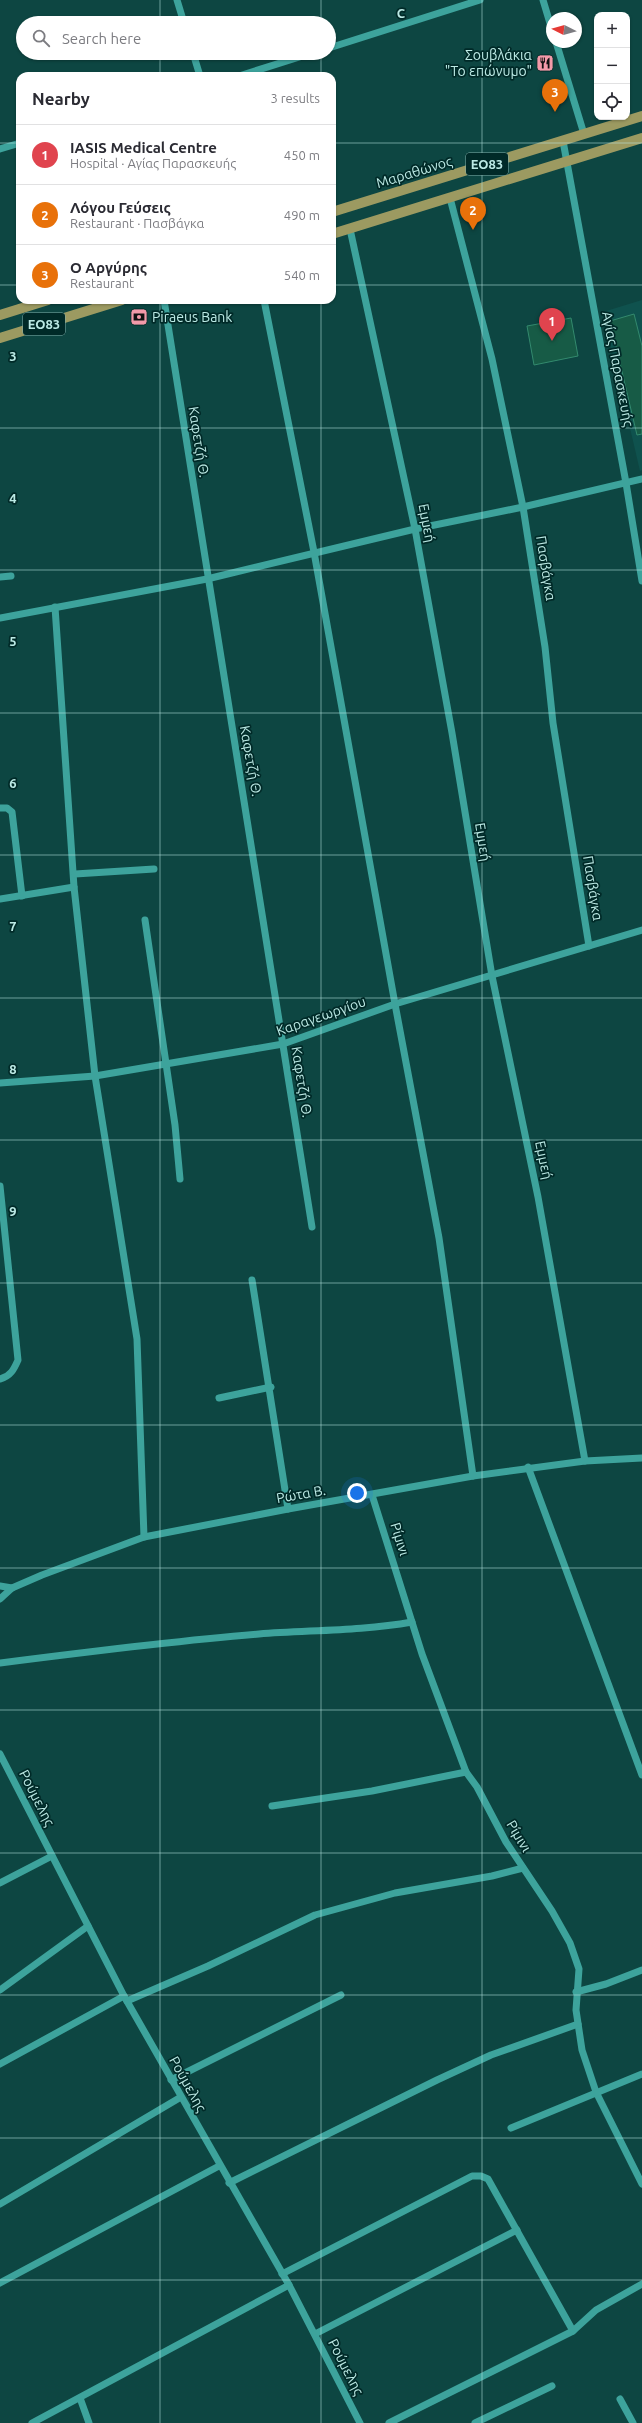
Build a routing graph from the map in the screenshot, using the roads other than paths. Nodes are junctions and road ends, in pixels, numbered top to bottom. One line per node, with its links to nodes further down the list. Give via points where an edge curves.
1 (177, 0): 5 (street)
2 (480, 0): 6 (street)
3 (543, 0): 4 (street)
4 (547, 12)
5 (182, 16)
6 (336, 46)
7 (558, 48): 13 (street)
8 (195, 60): 10 (street)
9 (290, 60): 11 (street)
10 (199, 72)
11 (252, 72)
12 (642, 116): 13 (main road, Μαραθώνος / ΕΟ83)
13 (584, 134): 15 (main road, Μαραθώνος / ΕΟ83)
14 (642, 138): 18 (main road, ΕΟ83)
15 (562, 141): 18 (street, Αγίας Παρασκευής); 20 (main road, Μαραθώνος / ΕΟ83)
16 (16, 144): 17 (street)
17 (0, 149)
18 (566, 162): 19 (main road, ΕΟ83); 30 (street, Αγίας Παρασκευής)
19 (450, 198): 21 (main road, ΕΟ83); 31 (street, Πασβάγκα, via 492,359)
20 (336, 211)
21 (350, 229): 22 (main road, ΕΟ83); 32 (street, Εμμεή)
22 (336, 233)
23 (35, 304): 27 (main road, ΕΟ83)
24 (109, 304): 28 (main road, ΕΟ83)
25 (165, 304): 36 (street, Καφετζή Θ.)
26 (265, 304): 33 (street)
27 (0, 315)
28 (0, 338)
29 (642, 479): 30 (street)
30 (626, 483): 31 (street); 37 (street, Αγίας Παρασκευής)
31 (523, 507): 32 (street); 48 (street, Πασβάγκα, via 545,647 553,723)
32 (415, 529): 33 (street); 49 (street, Εμμεή)
33 (314, 552): 36 (street); 50 (street)
34 (11, 576): 35 (street)
35 (0, 577)
36 (207, 579): 38 (street); 51 (street, Καφετζή Θ.)
37 (642, 581)
38 (55, 607): 39 (street); 42 (street)
39 (0, 618)
40 (0, 808): 44 (street, via 7,808 12,812)
41 (154, 869): 42 (street)
42 (75, 874): 43 (street)
43 (74, 887): 44 (street); 53 (street)
44 (22, 896): 45 (street)
45 (0, 899)
46 (145, 920): 52 (street)
47 (642, 930): 48 (street, Καραγεωργίου)
48 (589, 946): 49 (street, Καραγεωργίου)
49 (492, 976): 50 (street, Καραγεωργίου); 63 (street, Εμμεή, via 538,1197)
50 (395, 1004): 51 (street, Καραγεωργίου); 65 (street, via 439,1238)
51 (283, 1044): 52 (street, Καραγεωργίου); 57 (street, Καφετζή Θ.)
52 (166, 1063): 53 (street, Καραγεωργίου); 55 (street)
53 (95, 1076): 54 (street, Καραγεωργίου); 68 (street, via 137,1339)
54 (0, 1083)
55 (180, 1179)
56 (0, 1186): 59 (street, via 18,1360 10,1373)
57 (312, 1227)
58 (252, 1280): 60 (street)
59 (0, 1379)
60 (271, 1387): 61 (street); 67 (street)
61 (219, 1398)
62 (642, 1458): 63 (street, Ρώτα Β.)
63 (585, 1461): 64 (street, Ρώτα Β.)
64 (528, 1467): 65 (street, Ρώτα Β.); 76 (street)
65 (473, 1476): 66 (street, Ρώτα Β.)
66 (372, 1495): 67 (street, Ρώτα Β.); 72 (street, Ρίμινι)
67 (288, 1508): 68 (street, Ρώτα Β.)
68 (144, 1537): 70 (street, Ρώτα Β.)
69 (0, 1586): 70 (street)
70 (12, 1588): 71 (street, Ρώτα Β.)
71 (0, 1599)
72 (412, 1622): 73 (street, via 374,1629 260,1634 124,1646); 75 (street, Ρίμινι)
73 (0, 1664)
74 (0, 1754): 78 (street, Ρούμελης)
75 (466, 1772): 77 (street, via 379,1790); 79 (street, Ρίμινι)
76 (642, 1775)
77 (272, 1806)
78 (52, 1856): 80 (street); 81 (street, Ρούμελης)
79 (524, 1868): 84 (street, Ρίμινι, via 570,1943 579,1969); 86 (street, via 395,1893 315,1915 208,1966)
80 (0, 1883)
81 (88, 1926): 83 (street); 86 (street, Ρούμελης)
82 (642, 1970): 84 (street)
83 (0, 1990)
84 (576, 1992): 87 (street, Ρίμινι)
85 (341, 1995): 90 (street)
86 (125, 1998): 88 (street); 90 (street, Ρούμελης)
87 (578, 2024): 91 (street, Ρίμινι, via 582,2050); 95 (street, via 491,2055)
88 (0, 2064)
89 (642, 2074): 91 (street)
90 (171, 2080): 92 (street, Ρούμελης)
91 (596, 2092): 93 (street); 96 (street, Ρίμινι)
92 (181, 2098): 94 (street, Ρούμελης); 97 (street)
93 (510, 2128)
94 (219, 2166): 95 (street, Ρούμελης); 100 (street)
95 (229, 2183): 99 (street, Ρούμελης)
96 (642, 2184)
97 (0, 2204)
98 (517, 2230): 99 (street, via 488,2179 472,2176); 103 (street); 104 (street)
99 (282, 2274): 102 (street, Ρούμελης)
100 (0, 2283)
101 (642, 2284): 103 (street, via 596,2310)
102 (289, 2285): 104 (street, Ρούμελης); 106 (street)
103 (573, 2331): 111 (street)
104 (315, 2334): 110 (street, Ρούμελης)
105 (552, 2386): 112 (street)
106 (80, 2398): 108 (street); 109 (street)
107 (620, 2398): 113 (street)
108 (32, 2423)
109 (89, 2423)
110 (360, 2423)
111 (390, 2423)
112 (475, 2423)
113 (634, 2423)

